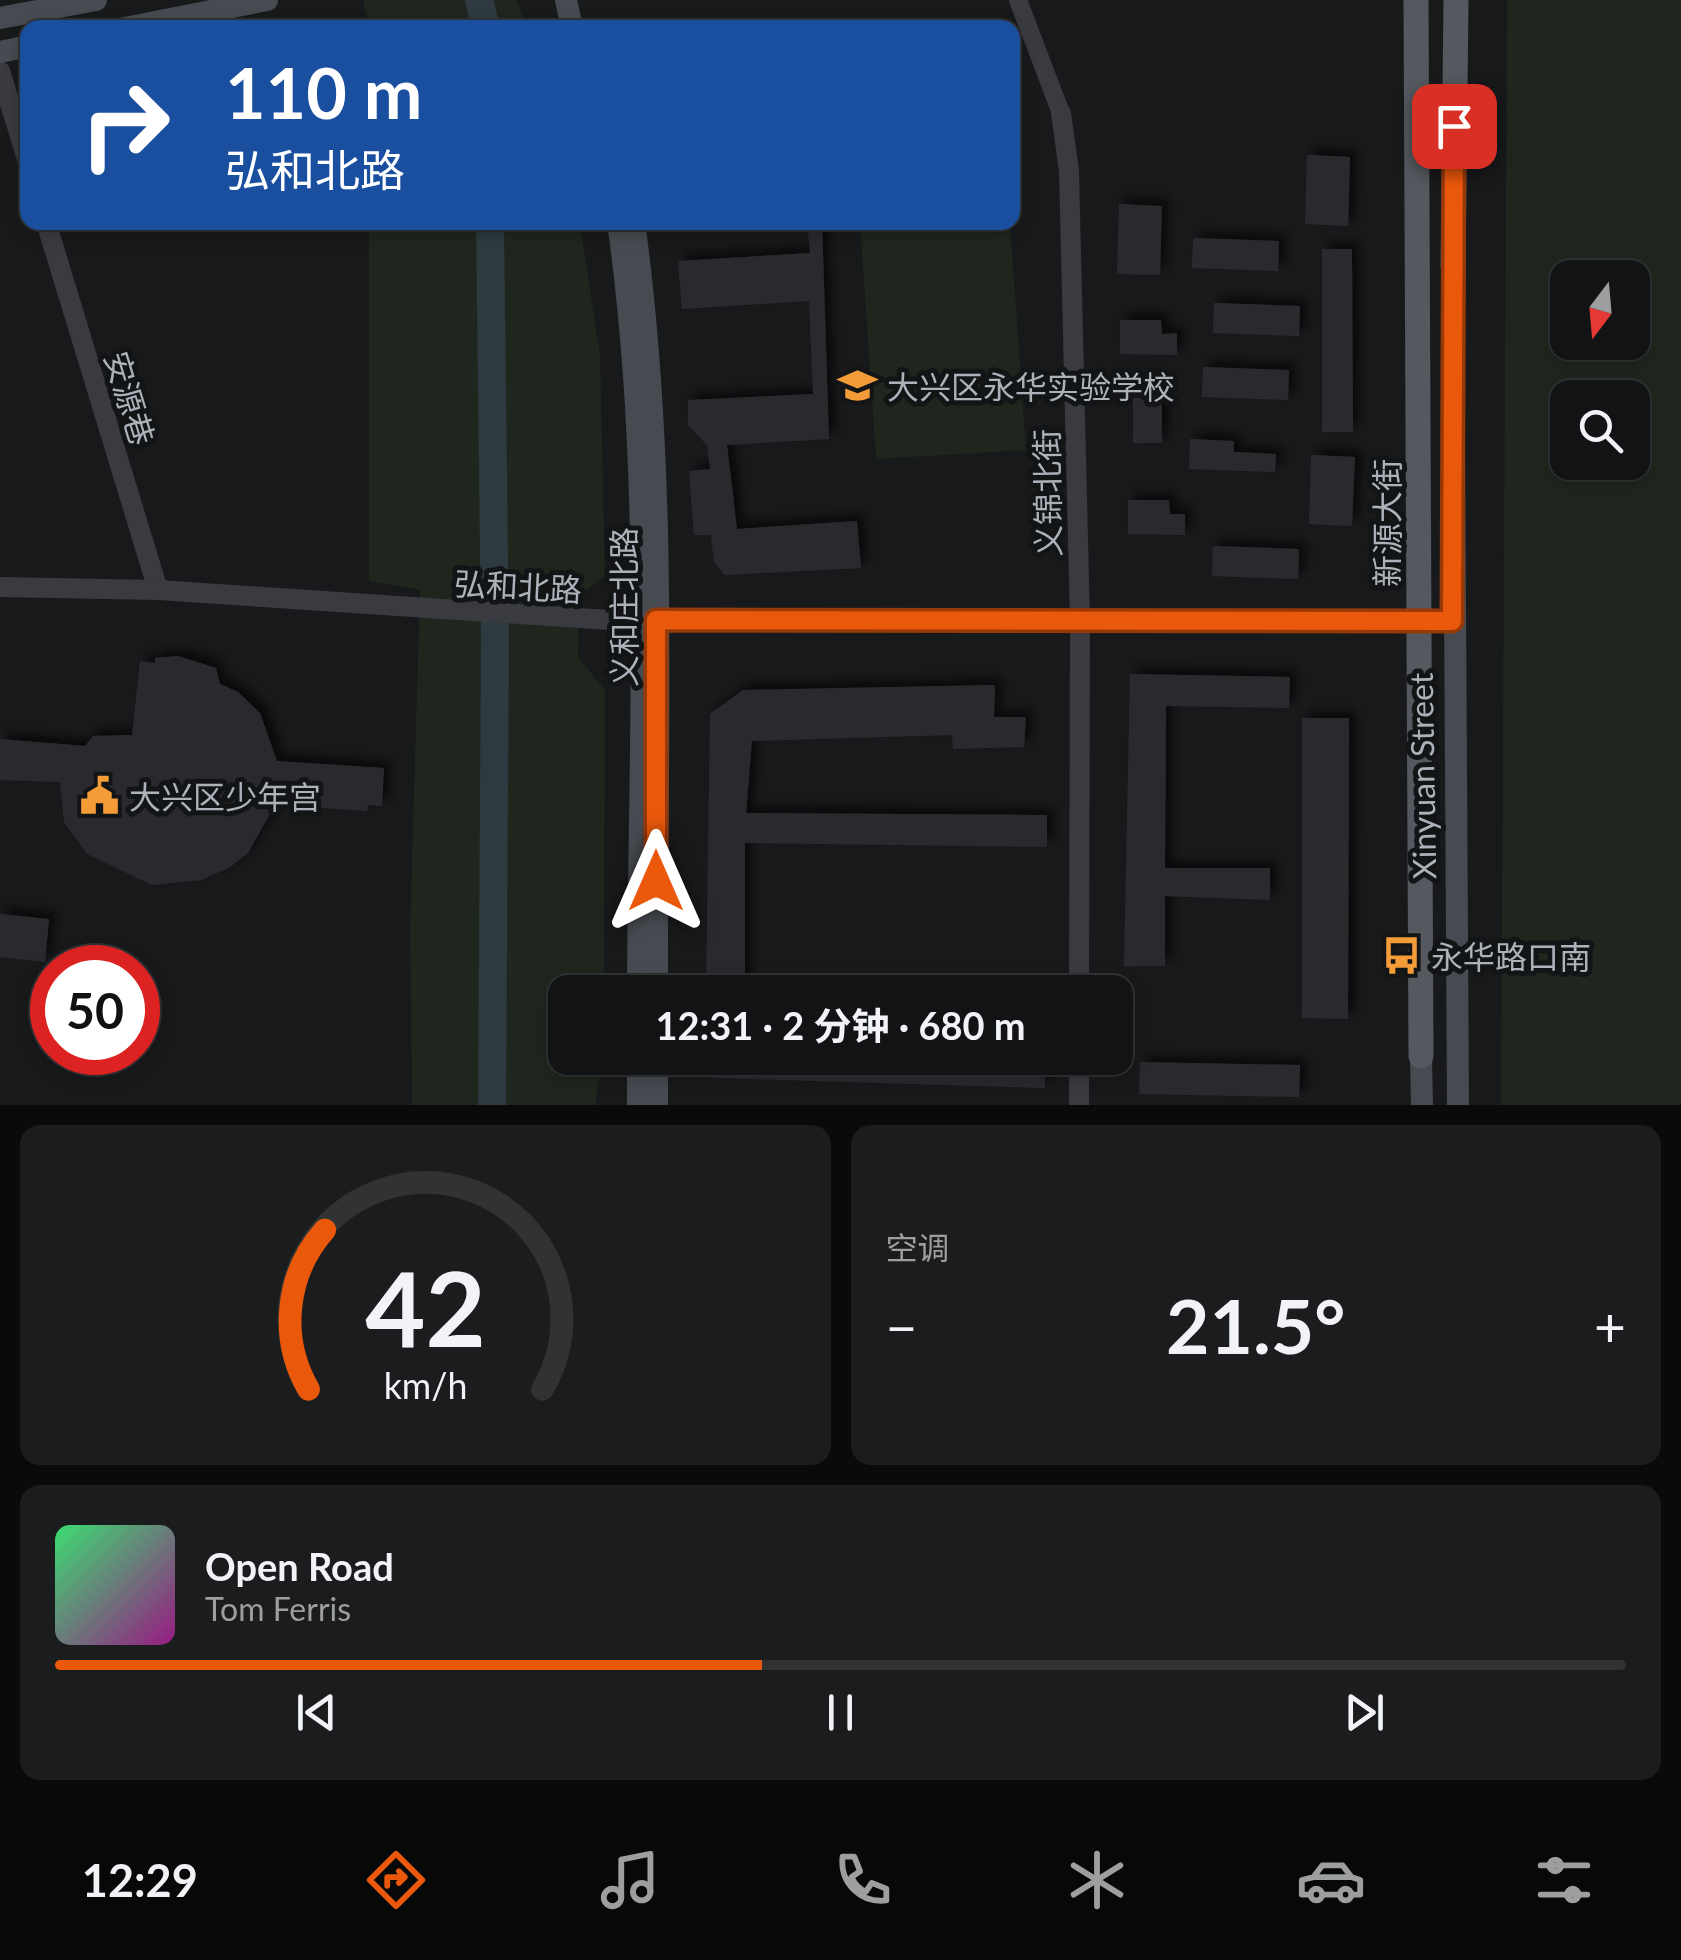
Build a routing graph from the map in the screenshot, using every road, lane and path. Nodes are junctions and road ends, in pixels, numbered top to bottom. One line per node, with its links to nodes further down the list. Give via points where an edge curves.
1 (96, 0): 6 (main road)
2 (267, 0): 7 (main road)
3 (1018, 0): 9 (street, 义锦北街)
4 (1416, 0): 20 (main road, 新源大街)
5 (1456, 0): 14 (main road)
6 (0, 18)
7 (166, 20)
8 (0, 71): 10 (street)
9 (1061, 114): 18 (street, 义锦北街, via 1069,172)
10 (20, 136)
11 (48, 230): 16 (street, 安源巷)
12 (619, 230): 17 (main road, 义和庄北路, via 632,324)
13 (635, 230): 17 (main road, 义和庄北路, via 652,374)
14 (1453, 266): 19 (main road, Xinyuan Street)
15 (0, 586): 16 (street, 弘和北路)
16 (158, 590): 17 (street, 弘和北路)
17 (648, 621): 18 (street, 弘和北路); 21 (main road, 义和庄北路); 22 (main road, 义和庄北路)
18 (1080, 621): 20 (street, 弘和北路); 23 (street, 义锦北街)
19 (1452, 621): 20 (street, 弘和北路); 33 (main road, Xinyuan Street)
20 (1419, 622): 24 (main road, 新源大街)
21 (638, 975)
22 (657, 975)
23 (1079, 975)
24 (1422, 1056): 31 (street); 32 (main road, 新源大街)
25 (638, 1075): 28 (main road)
26 (657, 1075): 29 (main road)
27 (1079, 1075): 30 (street)
28 (638, 1105)
29 (657, 1105)
30 (1078, 1105)
31 (1414, 1105)
32 (1422, 1105)
33 (1458, 1105)

